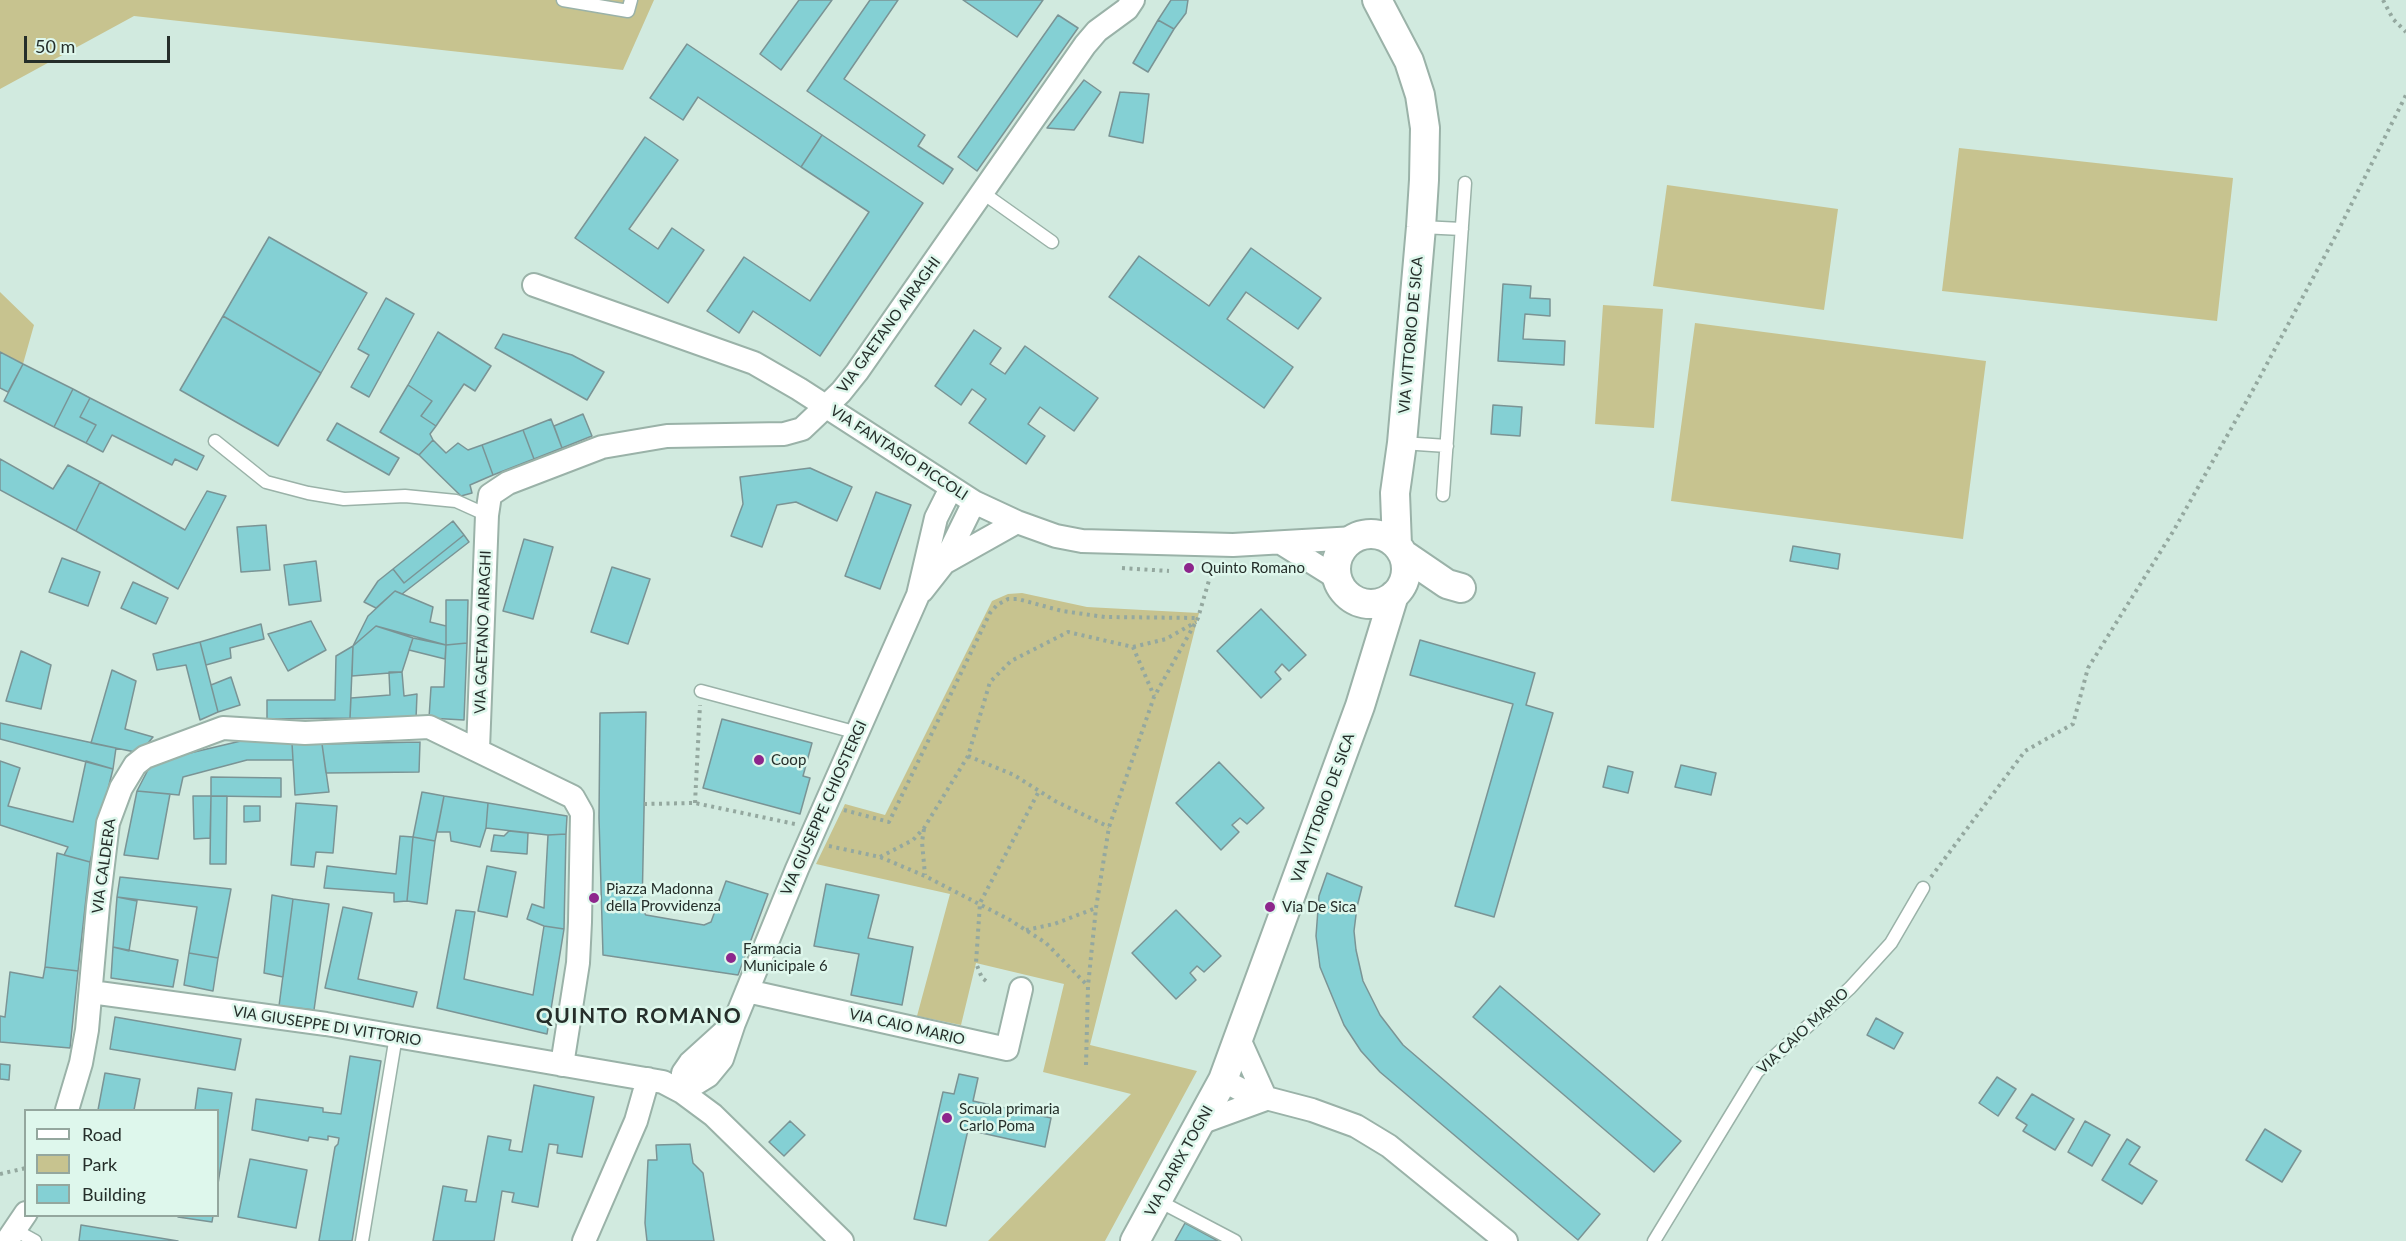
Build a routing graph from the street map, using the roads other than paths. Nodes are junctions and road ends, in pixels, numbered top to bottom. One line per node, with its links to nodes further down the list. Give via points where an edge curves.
1 (562, 0): 2 (lane, via 628,11)
2 (631, 0)
3 (1133, 0): 6 (street, VIA GAETANO AIRAGHI, via 1085,45)
4 (1377, 0): 7 (street, VIA VITTORIO DE SICA, via 1409,61 1420,94 1425,128)
5 (1465, 183): 8 (lane)
6 (983, 193): 9 (lane); 11 (street, VIA GAETANO AIRAGHI, via 857,372)
7 (1421, 227): 8 (lane); 13 (street, VIA VITTORIO DE SICA)
8 (1462, 230): 14 (lane)
9 (1052, 242)
10 (534, 285): 11 (street, VIA FANTASIO PICCOLI, via 754,363)
11 (826, 406): 15 (street, VIA FANTASIO PICCOLI); 19 (street, VIA GAETANO AIRAGHI, via 802,429 784,434 667,436 602,447 505,484 490,495)
12 (214, 441): 19 (lane, via 266,482 344,499 405,496 456,501)
13 (1402, 443): 14 (lane); 16 (street, VIA VITTORIO DE SICA)
14 (1447, 446): 17 (lane)
15 (951, 488): 18 (street, VIA FANTASIO PICCOLI); 27 (street, VIA GIUSEPPE CHIOSTERGI, via 936,518)
16 (1395, 492): 21 (street, VIA VITTORIO DE SICA); 23 (street, VIA VITTORIO DE SICA)
17 (1443, 495)
18 (974, 502): 20 (street, VIA FANTASIO PICCOLI); 24 (street, VIA GIUSEPPE CHIOSTERGI)
19 (487, 515): 32 (street, VIA GAETANO AIRAGHI)
20 (1017, 522): 22 (street, VIA FANTASIO PICCOLI, via 1082,541); 24 (street, VIA GIUSEPPE CHIOSTERGI)
21 (1360, 536): 22 (street, VIA FANTASIO PICCOLI); 23 (street, via 1388,538); 25 (street, VIA VITTORIO DE SICA, via 1339,555)
22 (1281, 543): 25 (street)
23 (1400, 550): 26 (street, VIA VITTORIO DE SICA, via 1406,565); 26 (street, via 1454,586)
24 (944, 563): 27 (street, VIA GIUSEPPE CHIOSTERGI)
25 (1337, 578): 28 (street, via 1350,597)
26 (1397, 591): 28 (street, via 1384,601); 29 (street, VIA VITTORIO DE SICA)
27 (918, 595): 31 (street, VIA GIUSEPPE CHIOSTERGI)
28 (1361, 602): 29 (street, VIA VITTORIO DE SICA)
29 (1372, 670): 38 (street, VIA VITTORIO DE SICA)
30 (701, 691): 31 (lane)
31 (858, 733): 35 (street, VIA GIUSEPPE CHIOSTERGI)
32 (478, 749): 36 (street, VIA CALDERA, via 438,729 411,726 305,733 223,728 156,751 135,765 108,823); 39 (street, VIA CALDERA, via 573,797 582,813 578,963)
33 (1923, 888): 53 (lane, VIA CAIO MARIO, via 1891,943 1850,988 1757,1072)
34 (1021, 989): 35 (street, VIA CAIO MARIO, via 1007,1049)
35 (747, 991): 42 (street, VIA GIUSEPPE CHIOSTERGI, via 734,1023 683,1073)
36 (91, 992): 37 (street, VIA GIUSEPPE DI VITTORIO); 44 (street, VIA CALDERA, via 81,1064)
37 (396, 1036): 39 (street, VIA GIUSEPPE DI VITTORIO); 47 (lane)
38 (1239, 1039): 41 (street, VIA VITTORIO DE SICA); 43 (street)
39 (562, 1065): 40 (street)
40 (648, 1079): 42 (street); 48 (street, via 634,1124)
41 (1223, 1080): 43 (street); 45 (street, VIA DARIX TOGNI)
42 (682, 1092): 49 (street, via 713,1115)
43 (1266, 1099): 45 (street); 52 (street, via 1356,1126 1389,1146)
44 (67, 1109)
45 (1200, 1123): 46 (street, VIA DARIX TOGNI)
46 (1158, 1200): 50 (street, VIA DARIX TOGNI); 51 (lane)
47 (362, 1241)
48 (584, 1241)
49 (842, 1241)
50 (1135, 1241)
51 (1235, 1241)
52 (1506, 1241)
53 (1654, 1241)

